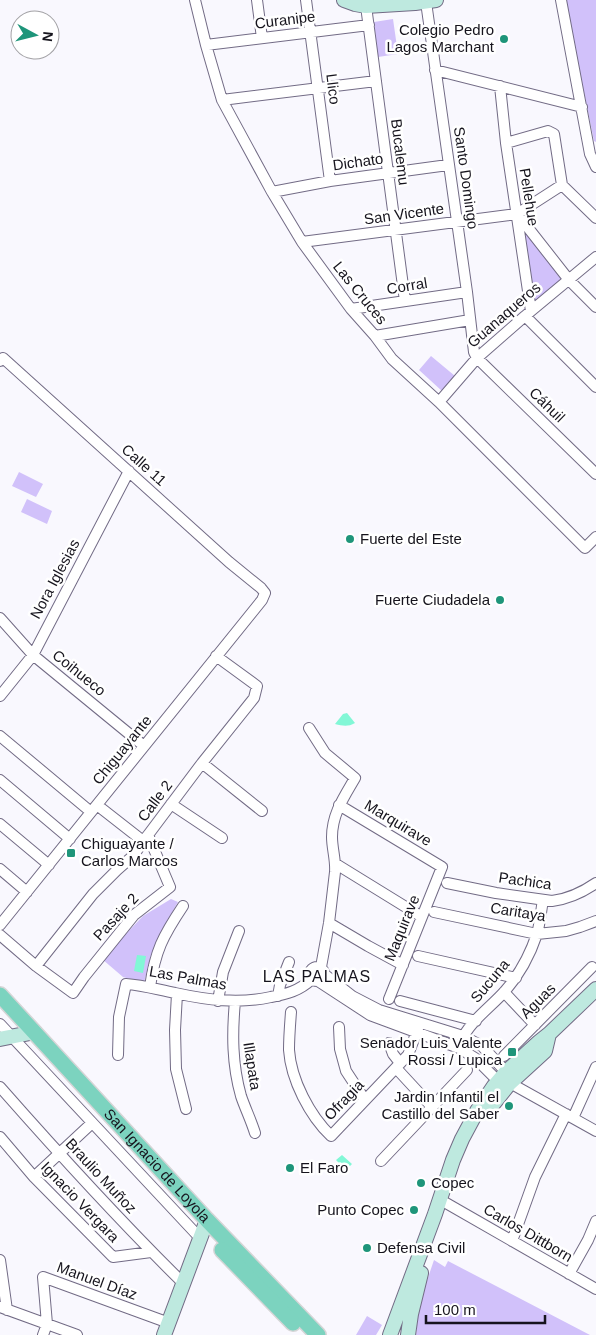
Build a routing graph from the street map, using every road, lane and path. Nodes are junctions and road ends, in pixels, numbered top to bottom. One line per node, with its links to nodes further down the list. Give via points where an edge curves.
1 (196, 0): 11 (street, Las Cruces)
2 (257, 0): 10 (street)
3 (306, 0): 9 (street, Llico)
4 (344, 0): 7 (main road)
5 (561, 0): 17 (street)
6 (429, 1): 7 (main road); 12 (street, Santo Domingo)
7 (366, 6): 8 (street, Bucalemu)
8 (368, 25): 9 (street, Curanipe); 13 (street, Bucalemu)
9 (310, 32): 10 (street, Curanipe); 15 (street, Llico)
10 (262, 38): 11 (street, Curanipe)
11 (206, 45): 16 (street, Las Cruces)
12 (435, 70): 14 (street); 20 (street, Santo Domingo)
13 (376, 81): 15 (street); 22 (street, Bucalemu)
14 (500, 86): 17 (street); 18 (street, Pellehue)
15 (318, 88): 16 (street); 23 (street, Llico)
16 (222, 100): 25 (street, Las Cruces)
17 (582, 107): 19 (street)
18 (506, 143): 24 (street, via 552,132); 26 (street, Pellehue)
19 (593, 156): 21 (street)
20 (448, 165): 22 (street, Dichato); 28 (street, Santo Domingo)
21 (596, 168)
22 (387, 174): 23 (street, Dichato); 29 (street, Bucalemu)
23 (330, 181): 25 (street, Dichato)
24 (562, 185): 26 (street, San Vicente); 27 (street)
25 (272, 192): 30 (street, Las Cruces)
26 (517, 214): 28 (street, San Vicente); 32 (street); 37 (street, Pellehue)
27 (596, 218)
28 (456, 222): 29 (street, San Vicente); 33 (street, Santo Domingo)
29 (394, 230): 30 (street, San Vicente); 34 (street, Bucalemu)
30 (302, 242): 36 (street, Las Cruces)
31 (596, 258): 32 (street, Guanaqueros)
32 (569, 280): 35 (street); 37 (street, Guanaqueros)
33 (467, 292): 34 (street, Corral); 38 (street, Santo Domingo)
34 (405, 301): 36 (street, Corral)
35 (596, 308)
36 (351, 309): 39 (street, Las Cruces)
37 (528, 314): 40 (street, Guanaqueros); 42 (street)
38 (470, 320): 39 (street); 40 (street, Santo Domingo)
39 (375, 336): 43 (street, Las Cruces, via 392,359)
40 (477, 358): 43 (street, Guanaqueros); 45 (street, Cáhuil)
41 (2, 359): 44 (street, Calle 11)
42 (596, 387)
43 (439, 402): 46 (street, Las Cruces, via 585,548)
44 (128, 471): 47 (street, Calle 11); 49 (street, Nora Iglesias)
45 (596, 474)
46 (596, 537)
47 (265, 593): 50 (street, Chiguayante)
48 (0, 618): 49 (street, Coihueco)
49 (33, 654): 51 (street, Nora Iglesias); 54 (street, Coihueco)
50 (216, 656): 54 (street, Chiguayante); 55 (street, Calle 2, via 257,686 254,698)
51 (0, 696)
52 (309, 728): 58 (street, via 325,754 355,778)
53 (0, 736): 59 (street)
54 (144, 746): 59 (street, Chiguayante)
55 (202, 763): 57 (street, Calle 2); 60 (street)
56 (0, 780): 62 (street)
57 (171, 804): 63 (street, Calle 2); 64 (street)
58 (339, 805): 65 (street, via 332,837); 67 (street, Marquirave)
59 (94, 808): 62 (street, Chiguayante); 63 (street)
60 (262, 811)
61 (0, 824): 66 (street)
62 (70, 838): 66 (street, Chiguayante)
63 (145, 838): 85 (street, Calle 2, via 134,854 93,894); 85 (street, Pasaje 2, via 170,887 134,915 72,993)
64 (222, 838)
65 (336, 864): 75 (street); 78 (street)
66 (49, 865): 71 (street, Chiguayante)
67 (442, 867): 75 (street, Maquirave)
68 (0, 870): 71 (street)
69 (447, 883): 72 (street, Pachica)
70 (596, 883): 72 (street, Pachica, via 561,900)
71 (27, 892): 76 (street, Chiguayante)
72 (543, 900): 80 (street, Sucuna)
73 (183, 906): 89 (street, via 158,950)
74 (434, 912): 80 (street, Caritaya)
75 (422, 917): 84 (street, Maquirave)
76 (2, 920)
77 (596, 921): 80 (street, Caritaya, via 580,928)
78 (329, 923): 84 (street); 87 (street)
79 (239, 931): 96 (street, via 222,972)
80 (537, 934): 88 (street, Sucuna)
81 (0, 935): 85 (street)
82 (418, 956): 88 (street)
83 (289, 962): 94 (street)
84 (403, 965): 95 (street, Maquirave)
85 (36, 966)
86 (592, 967): 103 (street, Aguas)
87 (319, 975): 94 (street, Las Palmas, via 303,987); 105 (street, via 370,1015)
88 (516, 978): 91 (street, Sucuna)
89 (150, 987): 92 (street, Las Palmas); 110 (street, Las Palmas, via 126,984 119,1017)
90 (596, 989): 115 (main road, via 549,1034 544,1051)
91 (504, 992): 101 (street, Sucuna); 103 (street)
92 (177, 994): 96 (street, Las Palmas); 119 (street, via 176,1069)
93 (0, 995): 106 (main road, San Ignacio de Loyola)
94 (278, 996): 97 (street, Las Palmas)
95 (389, 999)
96 (218, 1001): 97 (street, Las Palmas)
97 (235, 1001): 123 (street, Illapata, via 234,1063 241,1096)
98 (400, 1001): 101 (street)
99 (0, 1007): 106 (main road, San Ignacio de Loyola)
100 (292, 1012): 117 (street, Ofragia, via 289,1053 293,1069 303,1096 322,1128 331,1136)
101 (476, 1021): 107 (street, Sucuna)
102 (0, 1024): 106 (street, San Ignacio de Loyola)
103 (535, 1025): 111 (street, Aguas)
104 (339, 1027): 117 (street, via 346,1071)
105 (418, 1028): 107 (street); 109 (street); 112 (street, Ofragia, via 408,1055)
106 (18, 1035): 121 (street, San Ignacio de Loyola); 130 (main road, San Ignacio de Loyola)
107 (463, 1036): 109 (street, Sucuna); 115 (street, via 482,1046)
108 (389, 1043): 112 (street)
109 (459, 1048): 115 (street)
110 (118, 1055)
111 (504, 1056)
112 (398, 1065): 117 (street, Ofragia); 118 (street)
113 (596, 1067): 120 (street)
114 (467, 1070): 118 (street)
115 (505, 1078): 120 (street); 128 (main road, via 470,1140); 144 (main road, via 478,1111 462,1139)
116 (0, 1087): 125 (street, Braulio Muñoz)
117 (365, 1100)
118 (432, 1106): 126 (street)
119 (186, 1109)
120 (570, 1116): 122 (street); 131 (street, via 535,1177)
121 (92, 1123): 125 (street); 130 (street, San Ignacio de Loyola)
122 (596, 1131)
123 (255, 1133)
124 (0, 1137): 127 (street, Ignacio Vergara)
125 (59, 1153): 127 (street); 132 (street, Braulio Muñoz)
126 (381, 1161)
127 (34, 1177): 132 (street, Ignacio Vergara, via 112,1257)
128 (446, 1204): 131 (street, Carlos Dittborn); 145 (main road, via 424,1265)
129 (596, 1221): 134 (street)
130 (203, 1229): 135 (main road); 142 (main road, San Ignacio de Loyola); 143 (main road, San Ignacio de Loyola)
131 (512, 1241): 134 (street, Carlos Dittborn)
132 (151, 1252): 135 (street, Braulio Muñoz)
133 (0, 1260): 137 (street)
134 (568, 1274): 136 (street, Carlos Dittborn)
135 (183, 1283): 139 (main road)
136 (596, 1289)
137 (3, 1308): 138 (street)
138 (47, 1324): 139 (street, Manuel Díaz, via 43,1277); 140 (street, Manuel Díaz); 141 (street)
139 (166, 1329)
140 (43, 1335)
141 (77, 1335)
142 (304, 1335)
143 (318, 1335)
144 (390, 1335)
145 (408, 1335)

